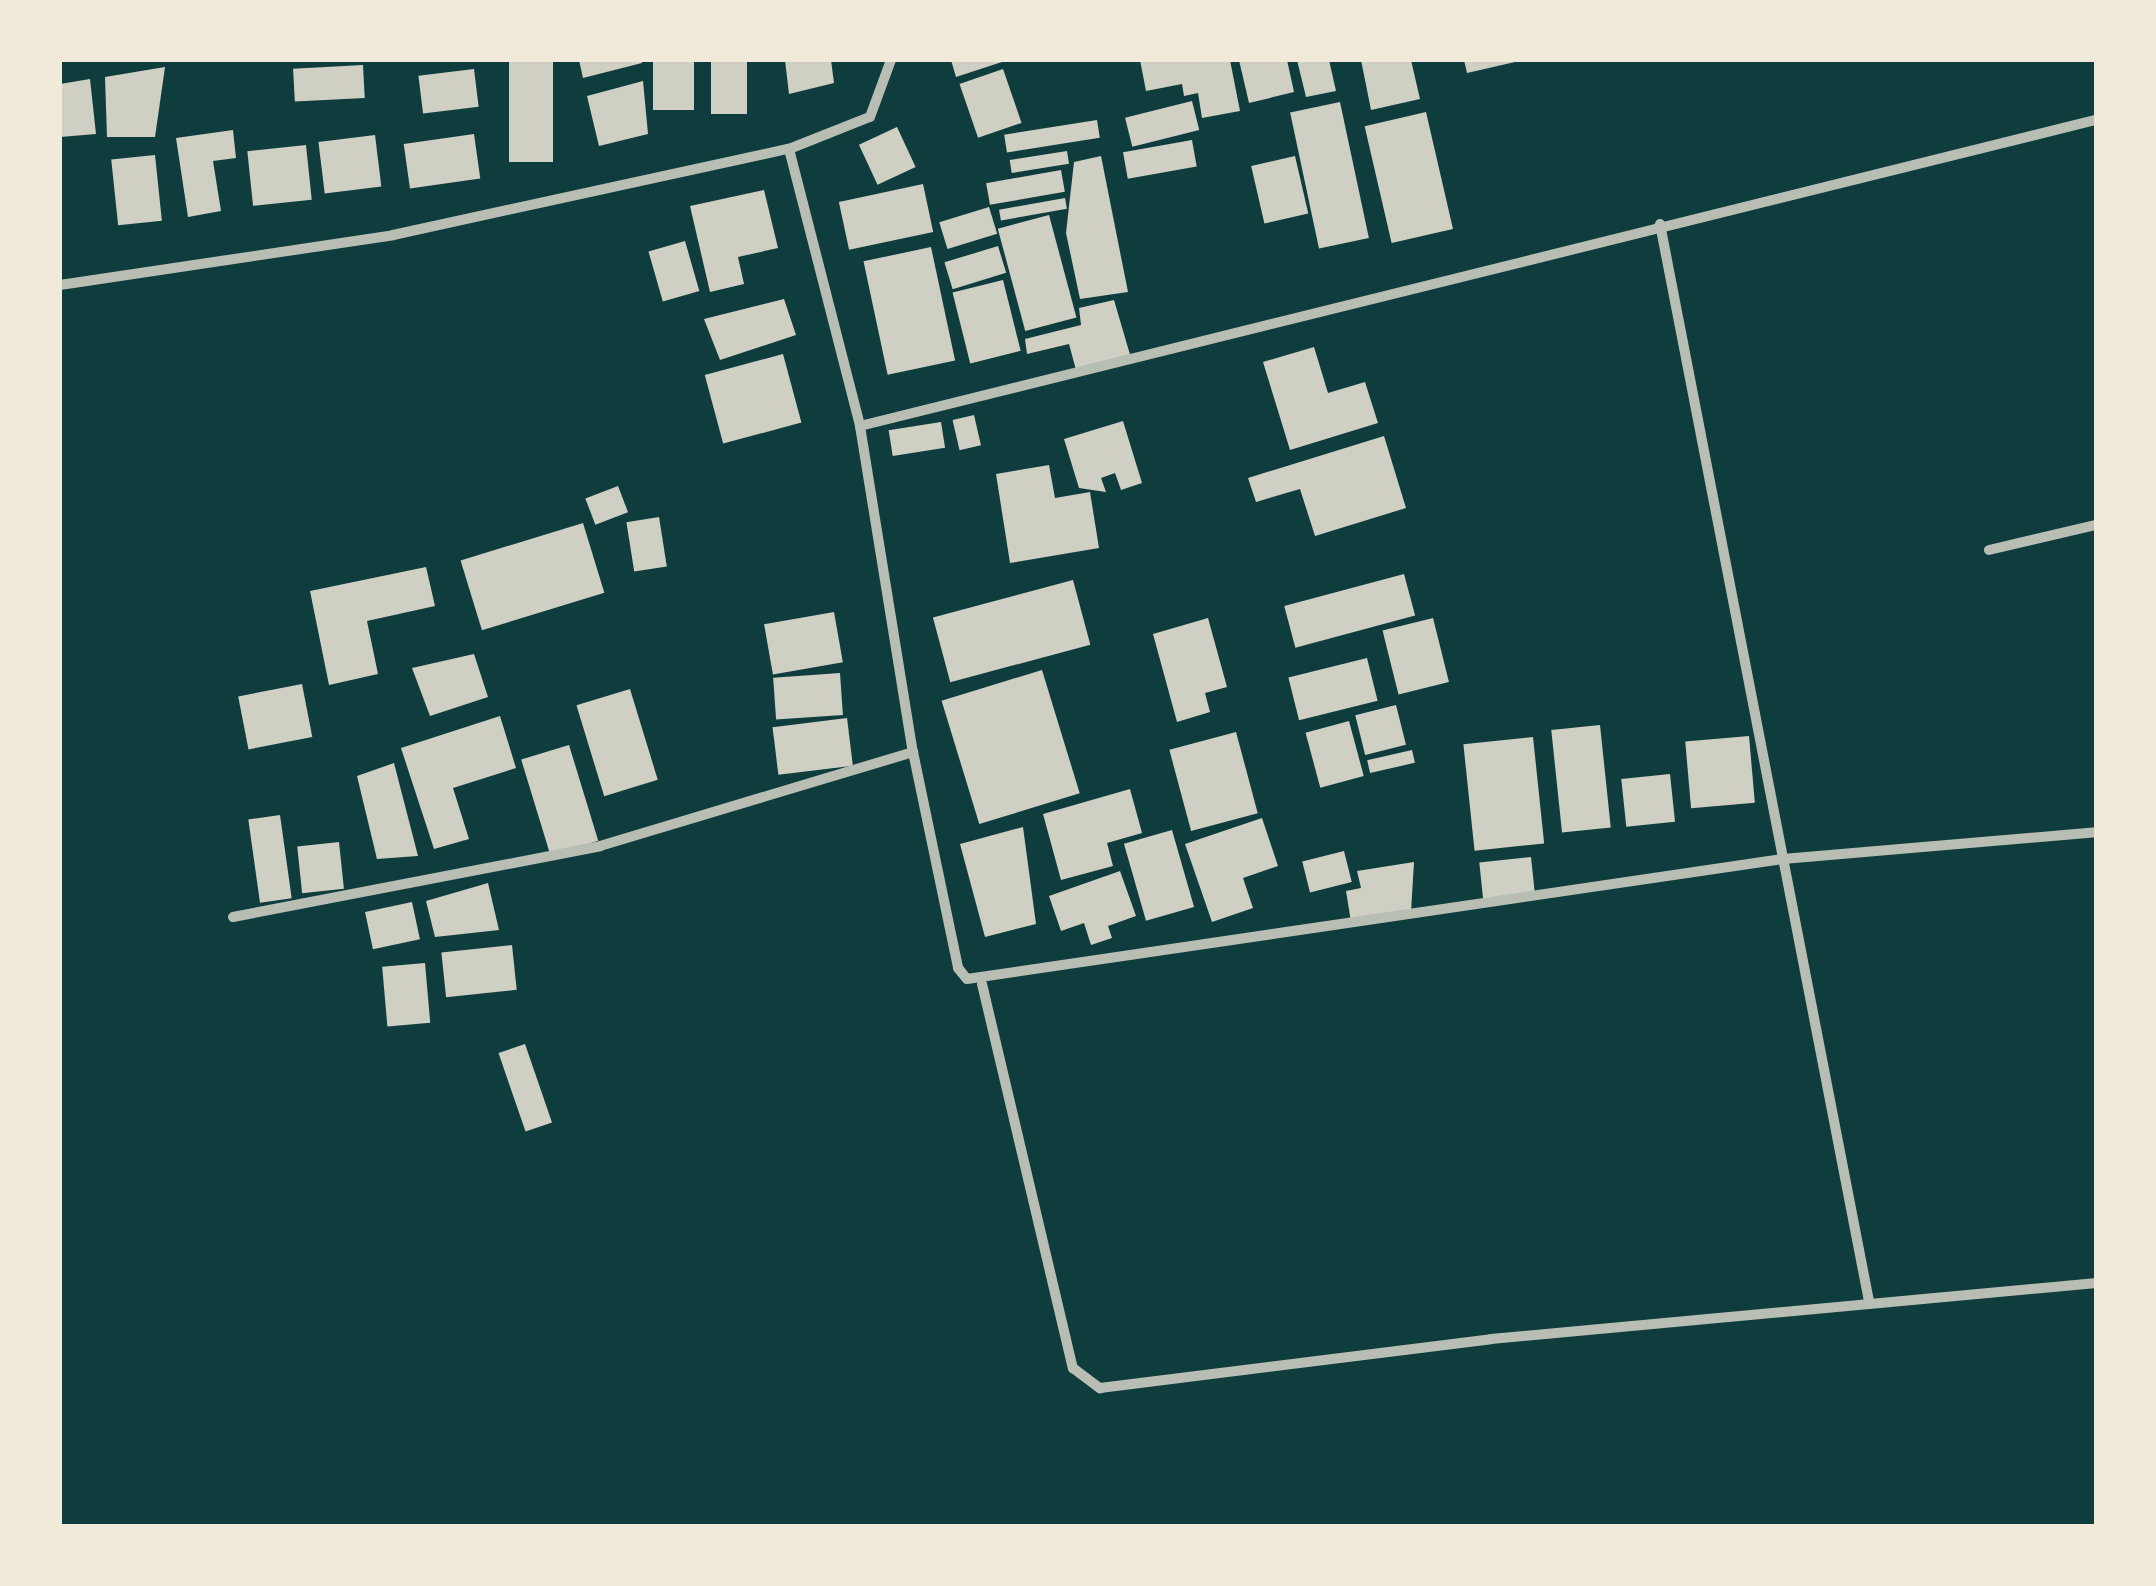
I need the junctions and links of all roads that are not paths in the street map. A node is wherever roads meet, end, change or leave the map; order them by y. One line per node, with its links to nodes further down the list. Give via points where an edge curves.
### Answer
1 (891, 60): 3 (street, via 870,117)
2 (2096, 120): 4 (street)
3 (788, 149): 5 (street, via 393,235); 6 (street)
4 (1660, 224): 6 (street); 11 (street)
5 (60, 285)
6 (860, 426): 9 (street)
7 (2096, 525): 8 (street)
8 (1990, 550)
9 (913, 752): 12 (street, via 600,846); 13 (street, via 958,968)
10 (2096, 832): 11 (street)
11 (1783, 859): 13 (street); 15 (street)
12 (234, 917)
13 (982, 984): 15 (street, via 1073,1368 1100,1388)
14 (2096, 1283): 15 (street)
15 (1869, 1301)

